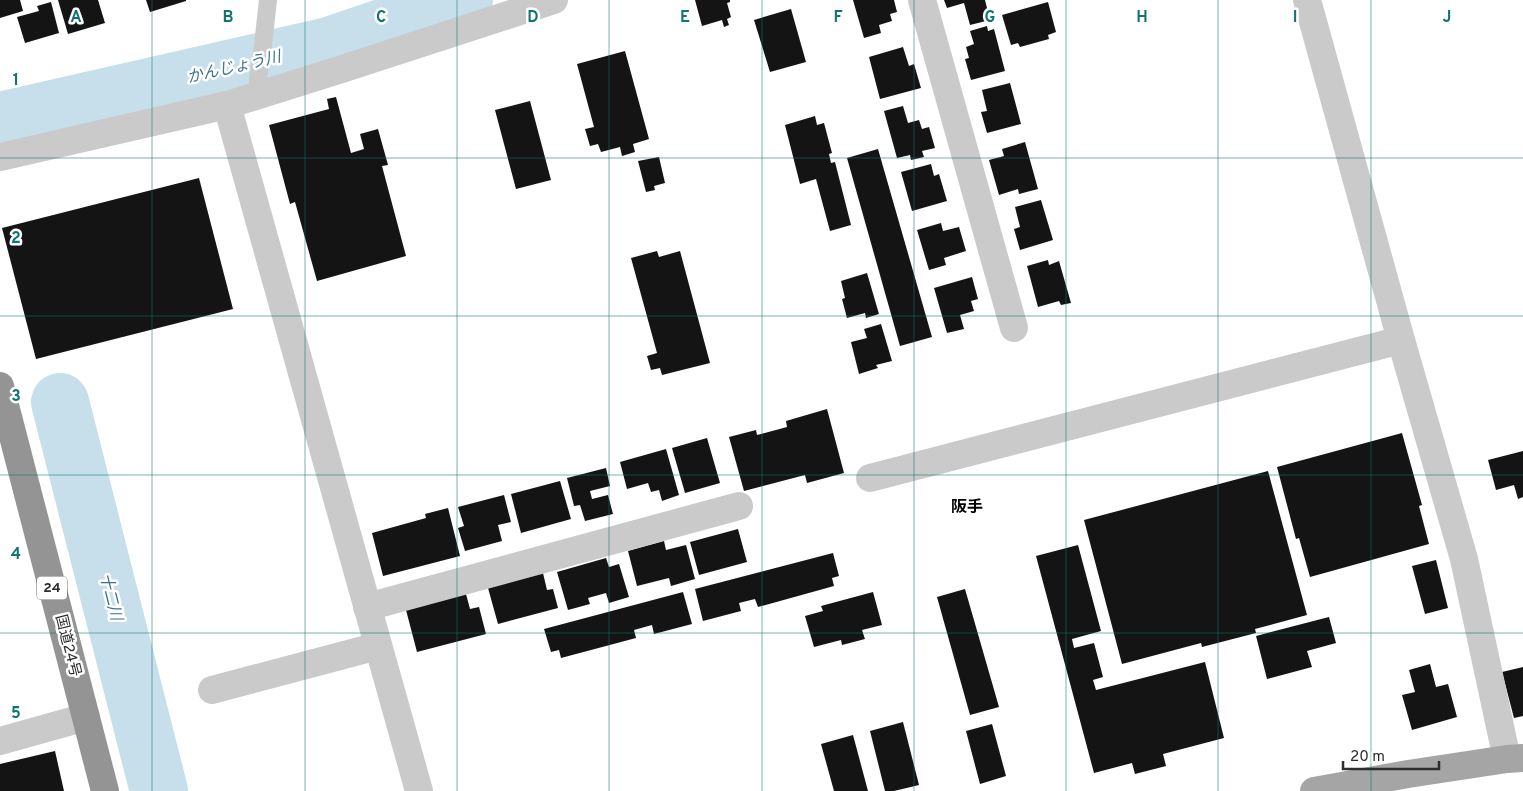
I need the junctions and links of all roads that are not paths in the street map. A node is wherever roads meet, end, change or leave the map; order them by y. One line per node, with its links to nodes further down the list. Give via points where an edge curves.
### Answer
1 (268, 0): 5 (lane)
2 (554, 0): 5 (street)
3 (922, 0): 8 (street)
4 (1307, 0): 9 (street)
5 (258, 87): 6 (street)
6 (227, 105): 7 (street); 13 (street)
7 (0, 157)
8 (1014, 328)
9 (1401, 340): 11 (street); 18 (street, via 1464,559)
10 (0, 386): 16 (highway, 国道24号 / 24)
11 (870, 478)
12 (739, 506): 13 (street)
13 (367, 606): 14 (street)
14 (378, 646): 15 (street); 20 (street)
15 (212, 690)
16 (86, 717): 17 (street); 19 (highway, 国道24号 / 24)
17 (0, 741)
18 (1515, 758): 21 (main road)
19 (105, 791)
20 (419, 791)
21 (1314, 791)

